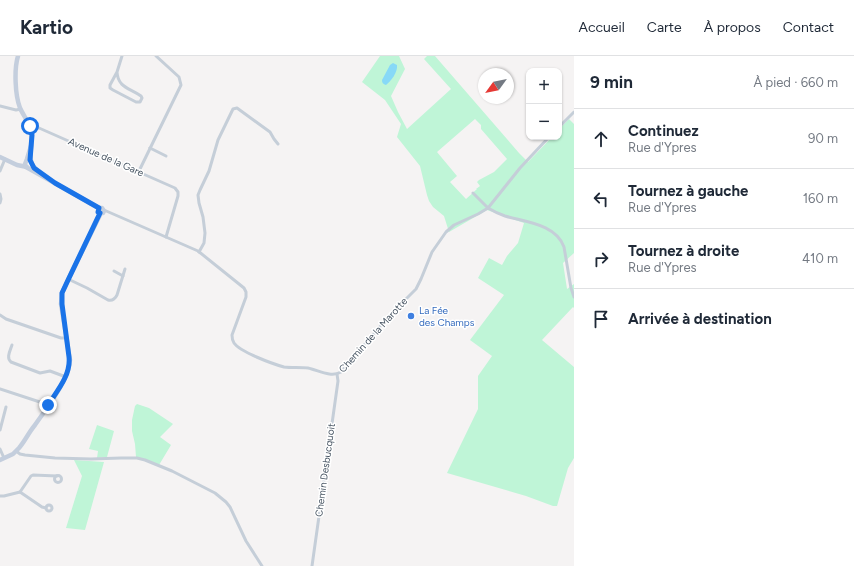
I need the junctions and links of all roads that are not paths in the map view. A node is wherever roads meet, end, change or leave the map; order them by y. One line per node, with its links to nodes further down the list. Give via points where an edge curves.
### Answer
1 (16, 56): 6 (main road, via 17,97)
2 (122, 56): 4 (street)
3 (156, 56): 12 (street, via 179,77 181,85)
4 (117, 72): 4 (street, via 110,88 140,102 141,96 122,85)
5 (0, 106): 6 (street)
6 (21, 109): 9 (main road)
7 (574, 112): 8 (street)
8 (562, 124)
9 (30, 126): 16 (main road, via 32,133); 18 (street, Avenue de la Gare)
10 (546, 140): 22 (street, via 522,165)
11 (278, 144): 25 (street, via 270,132 237,108 233,109 218,140 198,196 205,236)
12 (150, 148): 13 (street); 18 (street)
13 (166, 156)
14 (0, 157): 15 (main road)
15 (8, 161): 16 (main road, via 19,166); 17 (street)
16 (28, 164): 23 (main road)
17 (0, 170)
18 (139, 171): 24 (street, Avenue de la Gare, via 176,189 178,194)
19 (473, 192): 22 (street)
20 (0, 194): 21 (street)
21 (0, 203)
22 (488, 208): 30 (street, via 503,216 541,226 558,237 564,247); 34 (street, Chemin de la Marotte, via 454,225 446,232 432,252 416,289 385,320 343,371)
23 (101, 211): 24 (street, Chemin de la Marotte); 29 (main road)
24 (166, 237): 25 (street, Chemin de la Marotte)
25 (199, 252): 34 (street, Chemin de la Marotte, via 245,291 246,295 232,337 235,345 281,366)
26 (126, 269): 28 (street)
27 (114, 271): 28 (street)
28 (123, 276): 29 (street, via 118,296 111,300)
29 (68, 279): 32 (main road, via 61,302)
30 (574, 297)
31 (0, 315): 32 (street)
32 (66, 338): 35 (main road, via 70,360)
33 (12, 345): 35 (street, via 9,361 40,373 50,371)
34 (337, 374): 48 (street, Chemin Desbucquoit)
35 (66, 377): 37 (main road)
36 (0, 388): 37 (street)
37 (48, 405): 41 (main road)
38 (6, 407): 39 (street)
39 (0, 430)
40 (0, 449): 42 (street)
41 (16, 451): 42 (main road); 47 (street, via 23,455 55,458 135,458 171,470 226,502)
42 (2, 459)
43 (57, 476): 44 (street, via 33,475)
44 (20, 492): 45 (street); 46 (street)
45 (0, 496)
46 (46, 508)
47 (262, 566)
48 (312, 566)

